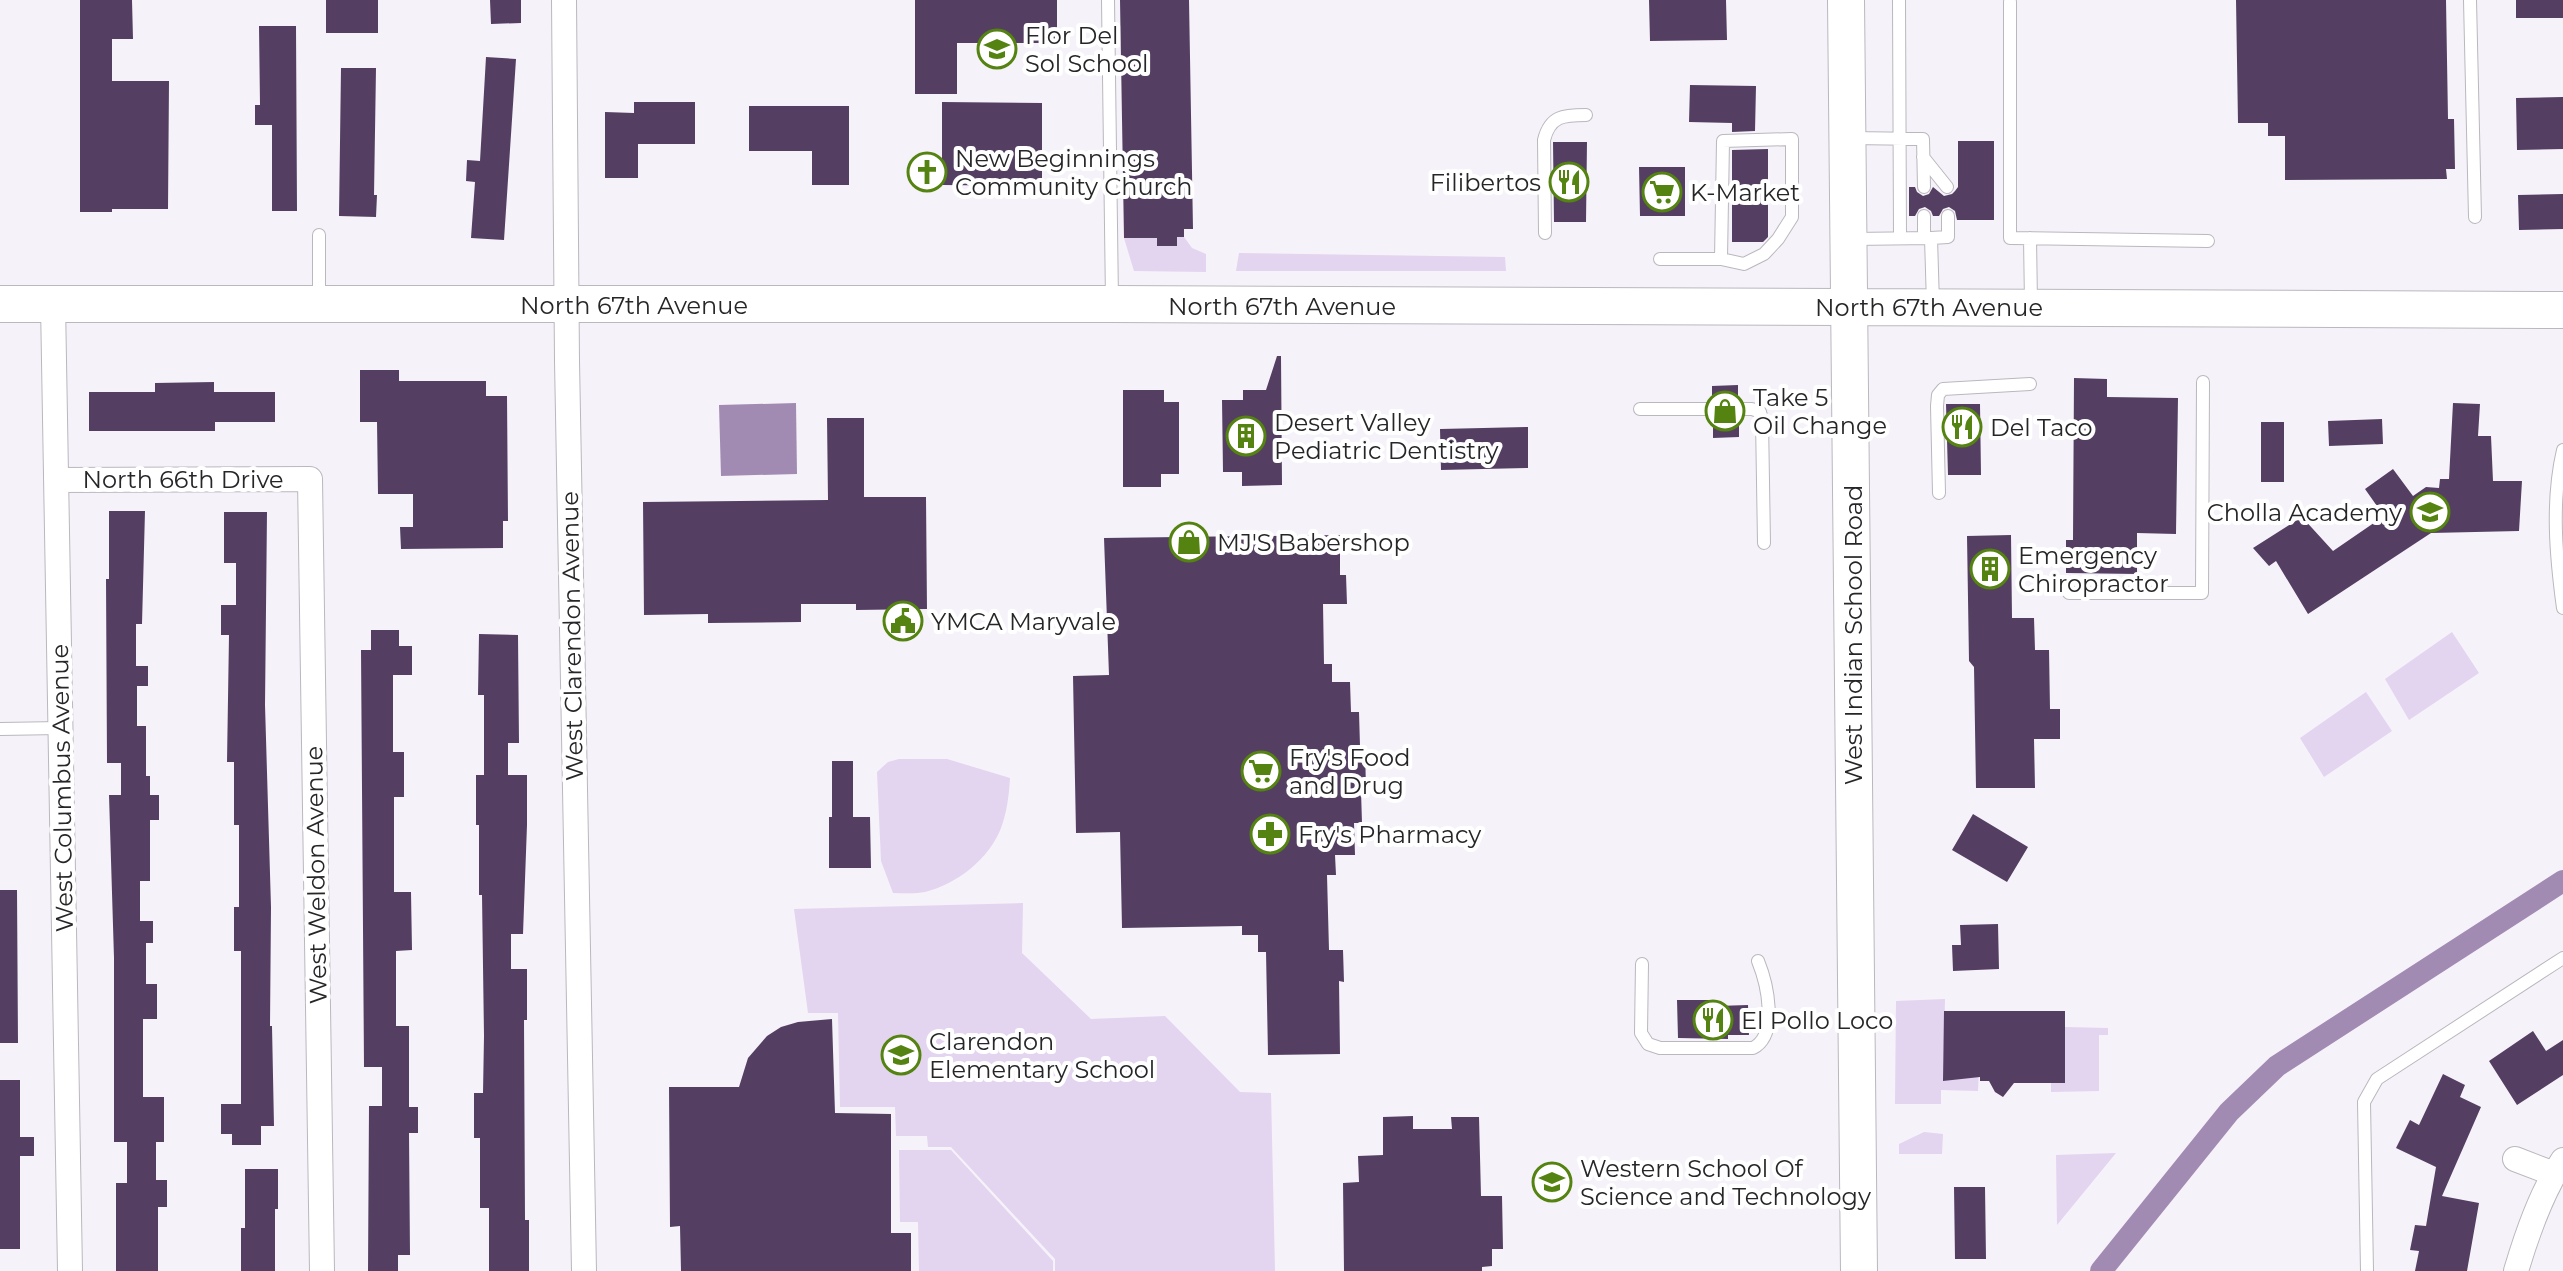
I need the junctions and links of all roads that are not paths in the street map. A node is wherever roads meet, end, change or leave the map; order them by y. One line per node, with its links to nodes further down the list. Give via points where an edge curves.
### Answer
1 (564, 0): 28 (street, West Clarendon Avenue)
2 (1108, 0): 29 (lane)
3 (1846, 0): 8 (main road, West Indian School Road)
4 (1899, 0): 9 (lane)
5 (2470, 0): 15 (lane)
6 (2010, 2): 20 (lane, via 2010,238)
7 (1586, 115): 16 (lane, via 1556,119 1547,128)
8 (1848, 138): 9 (lane); 21 (main road, West Indian School Road)
9 (1899, 139): 10 (lane, via 1923,139); 18 (lane)
10 (1923, 157): 11 (lane); 12 (lane)
11 (1924, 187)
12 (1947, 187)
13 (1924, 216): 19 (lane)
14 (1948, 216): 19 (lane, via 1948,237)
15 (2475, 217)
16 (1545, 233)
17 (319, 235): 27 (lane)
18 (1900, 238): 19 (lane); 21 (lane)
19 (1928, 238): 31 (lane)
20 (2030, 238): 22 (lane); 32 (lane)
21 (1849, 239): 30 (main road, West Indian School Road)
22 (2208, 241)
23 (1660, 259): 24 (lane)
24 (1721, 259): 24 (lane, via 1723,141 1792,139 1792,217 1764,254 1744,264)
25 (0, 304): 26 (main road, North 67th Avenue)
26 (53, 304): 27 (main road, North 67th Avenue); 41 (street, West Columbus Avenue)
27 (319, 304): 28 (main road, North 67th Avenue)
28 (566, 304): 29 (main road, North 67th Avenue); 55 (street, West Clarendon Avenue)
29 (1112, 304): 30 (main road, North 67th Avenue)
30 (1850, 307): 31 (main road, North 67th Avenue); 56 (main road, West Indian School Road)
31 (1933, 307): 32 (main road, North 67th Avenue)
32 (2031, 308): 33 (main road, North 67th Avenue)
33 (2563, 310)
34 (2203, 382): 44 (lane, via 2202,593)
35 (2030, 384): 42 (lane, via 1943,389 1937,406)
36 (1640, 409): 37 (lane)
37 (1709, 409)
38 (1735, 409): 43 (lane, via 1760,412 1762,420)
39 (2563, 450): 45 (lane, via 2557,476)
40 (310, 479): 41 (street, North 66th Drive); 54 (street, West Weldon Avenue)
41 (56, 480): 46 (street, West Columbus Avenue)
42 (1939, 493)
43 (1764, 543)
44 (2069, 593)
45 (2563, 608)
46 (60, 728): 47 (lane); 53 (street, West Columbus Avenue)
47 (0, 729)
48 (2563, 958): 57 (lane, via 2377,1079 2364,1102)
49 (1758, 961): 50 (lane, via 1766,980 1768,1023 1767,1036 1753,1048 1648,1044 1641,1033)
50 (1642, 964)
51 (2515, 1159): 52 (street)
52 (2558, 1167): 58 (street)
53 (70, 1271)
54 (322, 1271)
55 (584, 1271)
56 (1859, 1271)
57 (2367, 1271)
58 (2516, 1271)

